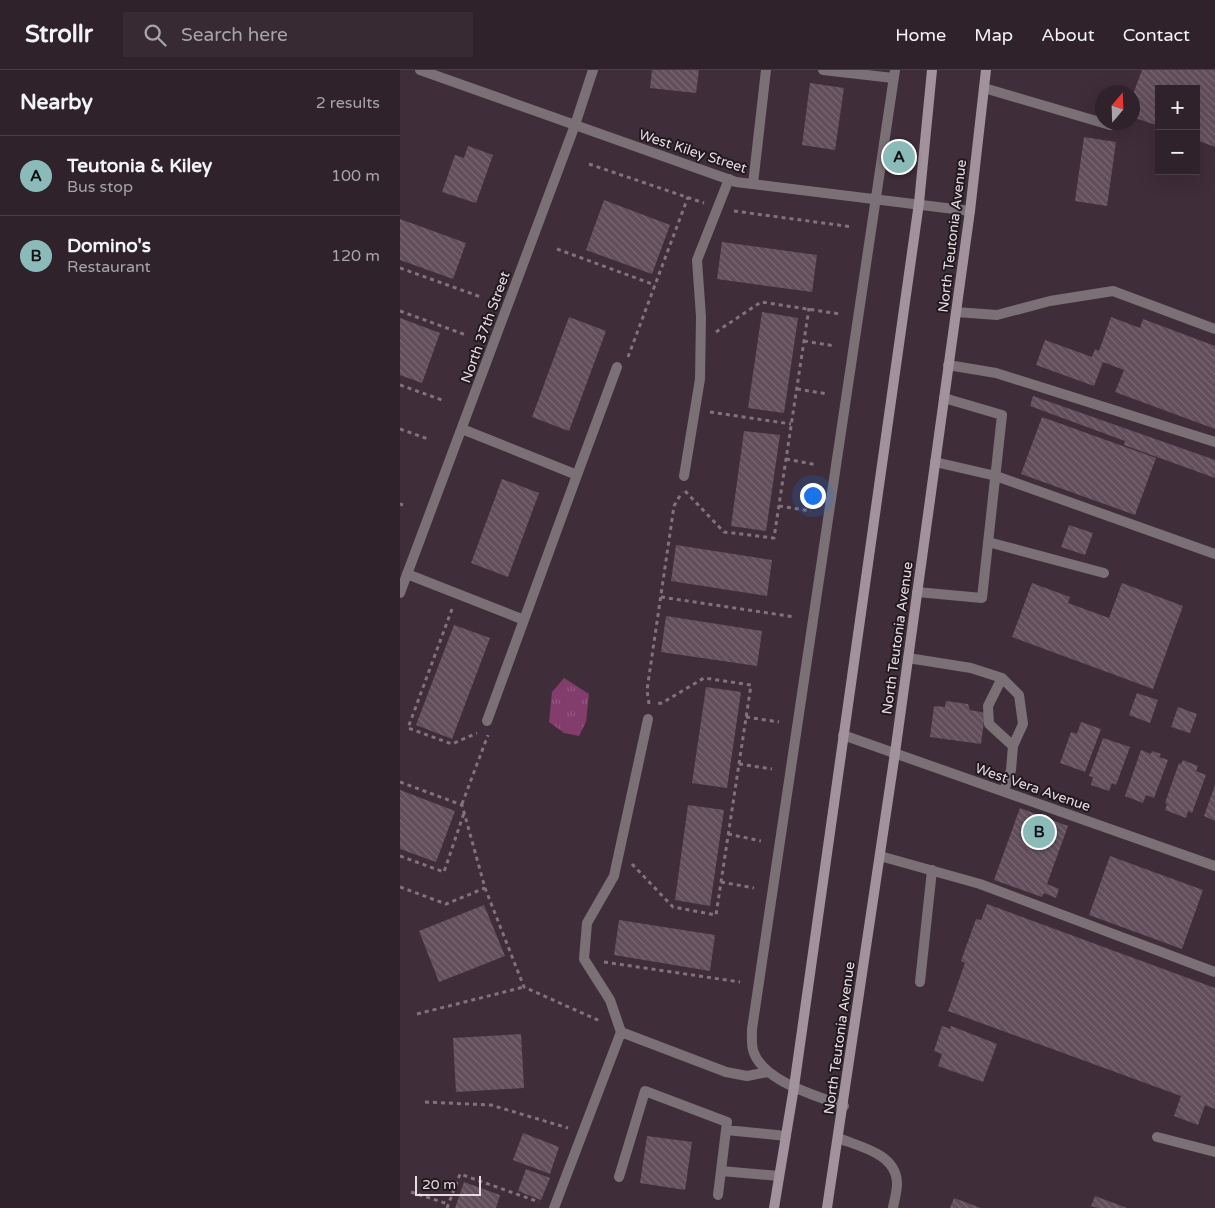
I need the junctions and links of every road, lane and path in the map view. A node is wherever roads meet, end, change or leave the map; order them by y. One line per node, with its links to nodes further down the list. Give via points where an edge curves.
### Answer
1 (420, 70): 10 (street, West Kiley Street)
2 (593, 70): 10 (street, North 37th Street)
3 (766, 70): 12 (street)
4 (822, 70): 7 (street)
5 (932, 70): 15 (main road)
6 (986, 70): 8 (main road, North Teutonia Avenue)
7 (894, 74): 14 (street)
8 (984, 88): 9 (street); 16 (main road, North Teutonia Avenue)
9 (1095, 121)
10 (575, 125): 11 (street, West Kiley Street); 40 (street, North 37th Street)
11 (729, 179): 12 (street, West Kiley Street); 28 (street, via 697,260)
12 (753, 184): 14 (street, West Kiley Street)
13 (688, 197): 19 (path)
14 (876, 198): 15 (street, West Kiley Street); 96 (street, via 752,1030 754,1053)
15 (918, 203): 16 (street, West Kiley Street); 69 (main road)
16 (970, 211): 23 (main road, North Teutonia Avenue)
17 (557, 249): 19 (path)
18 (400, 268): 20 (path)
19 (655, 286): 31 (path, via 626,362)
20 (481, 297)
21 (809, 308): 24 (path); 27 (path); 28 (path, via 761,302)
22 (400, 311): 26 (path)
23 (956, 312): 25 (street, via 997,315 1050,301 1113,291); 30 (main road, North Teutonia Avenue)
24 (840, 314)
25 (1215, 329)
26 (466, 335)
27 (804, 341): 29 (path); 33 (path)
28 (701, 342): 37 (street)
29 (835, 346)
30 (948, 365): 35 (main road, North Teutonia Avenue); 42 (street, via 996,373)
31 (617, 367): 46 (street)
32 (400, 385): 36 (path)
33 (797, 389): 34 (path); 38 (path)
34 (828, 394)
35 (944, 398): 44 (main road, North Teutonia Avenue); 48 (street, via 1002,414)
36 (442, 400)
37 (695, 410): 38 (path); 47 (street)
38 (791, 424): 43 (path)
39 (400, 429): 41 (path)
40 (462, 429): 46 (street); 54 (street, North 37th Street)
41 (428, 439)
42 (1215, 442)
43 (786, 459): 45 (path); 49 (path)
44 (935, 462): 48 (street); 56 (main road, North Teutonia Avenue)
45 (817, 465)
46 (577, 475): 60 (street)
47 (684, 476)
48 (996, 476): 51 (street); 52 (street)
49 (779, 506): 50 (path); 58 (path, via 774,538 724,532 683,489 674,506)
50 (811, 511)
51 (988, 542): 53 (street); 56 (street, via 982,598)
52 (1215, 554)
53 (1104, 573)
54 (407, 574): 55 (street, North 37th Street); 57 (street)
55 (400, 592)
56 (917, 592): 61 (main road, North Teutonia Avenue)
57 (457, 594): 60 (street); 68 (path, via 408,728 452,744 480,732)
58 (661, 597): 59 (path); 63 (path, via 647,690)
59 (795, 617)
60 (524, 620): 66 (street)
61 (908, 658): 62 (street, via 971,668); 71 (main road, North Teutonia Avenue)
62 (1002, 678): 70 (street, via 1019,695 1023,724); 70 (street, via 988,706 990,724)
63 (650, 705): 64 (path, via 662,703 704,678 750,685); 65 (path)
64 (746, 718): 67 (path); 72 (path)
65 (648, 719): 80 (street)
66 (487, 721): 68 (path, via 490,726)
67 (779, 722)
68 (488, 735): 76 (path)
69 (843, 735): 71 (street, West Vera Avenue); 97 (main road)
70 (1013, 746): 75 (street, via 1011,770)
71 (895, 753): 75 (street, West Vera Avenue); 82 (main road, North Teutonia Avenue)
72 (739, 764): 73 (path); 78 (path)
73 (772, 769)
74 (400, 782): 76 (path)
75 (1004, 791): 83 (street, West Vera Avenue)
76 (462, 804): 77 (path)
77 (464, 813): 81 (path, via 444,872); 87 (path)
78 (728, 834): 79 (path); 85 (path)
79 (761, 841)
80 (619, 851): 85 (path, via 673,906 716,915); 89 (street, via 614,876 586,923)
81 (400, 856)
82 (880, 856): 84 (street); 99 (main road, North Teutonia Avenue)
83 (1215, 866)
84 (932, 870): 90 (street, via 980,884); 92 (street)
85 (721, 882): 88 (path)
86 (400, 888): 87 (path, via 446,904)
87 (485, 888): 93 (path)
88 (754, 888)
89 (584, 959): 91 (path); 95 (street, via 610,1000)
90 (1215, 972)
91 (740, 982)
92 (920, 982)
93 (524, 987): 94 (path); 95 (path)
94 (417, 1014)
95 (620, 1031): 96 (street, via 726,1072 747,1076); 101 (street)
96 (768, 1072): 97 (street)
97 (794, 1087): 99 (street); 102 (main road)
98 (425, 1102): 101 (path, via 491,1105)
99 (844, 1106): 104 (main road, North Teutonia Avenue)
100 (726, 1130): 102 (street); 106 (street); 108 (street, via 726,1122 645,1091)
101 (583, 1132): 112 (street)
102 (786, 1136): 107 (main road)
103 (1158, 1137): 105 (street)
104 (838, 1138): 114 (main road, North Teutonia Avenue); 115 (street, via 880,1154 889,1162 896,1174 897,1185)
105 (1215, 1152)
106 (721, 1171): 107 (street); 110 (street)
107 (779, 1176): 113 (main road)
108 (619, 1177)
109 (411, 1192): 111 (path)
110 (718, 1195)
111 (448, 1206): 112 (path, via 460,1174)
112 (554, 1207)
113 (774, 1208)
114 (827, 1208)
115 (893, 1208)

